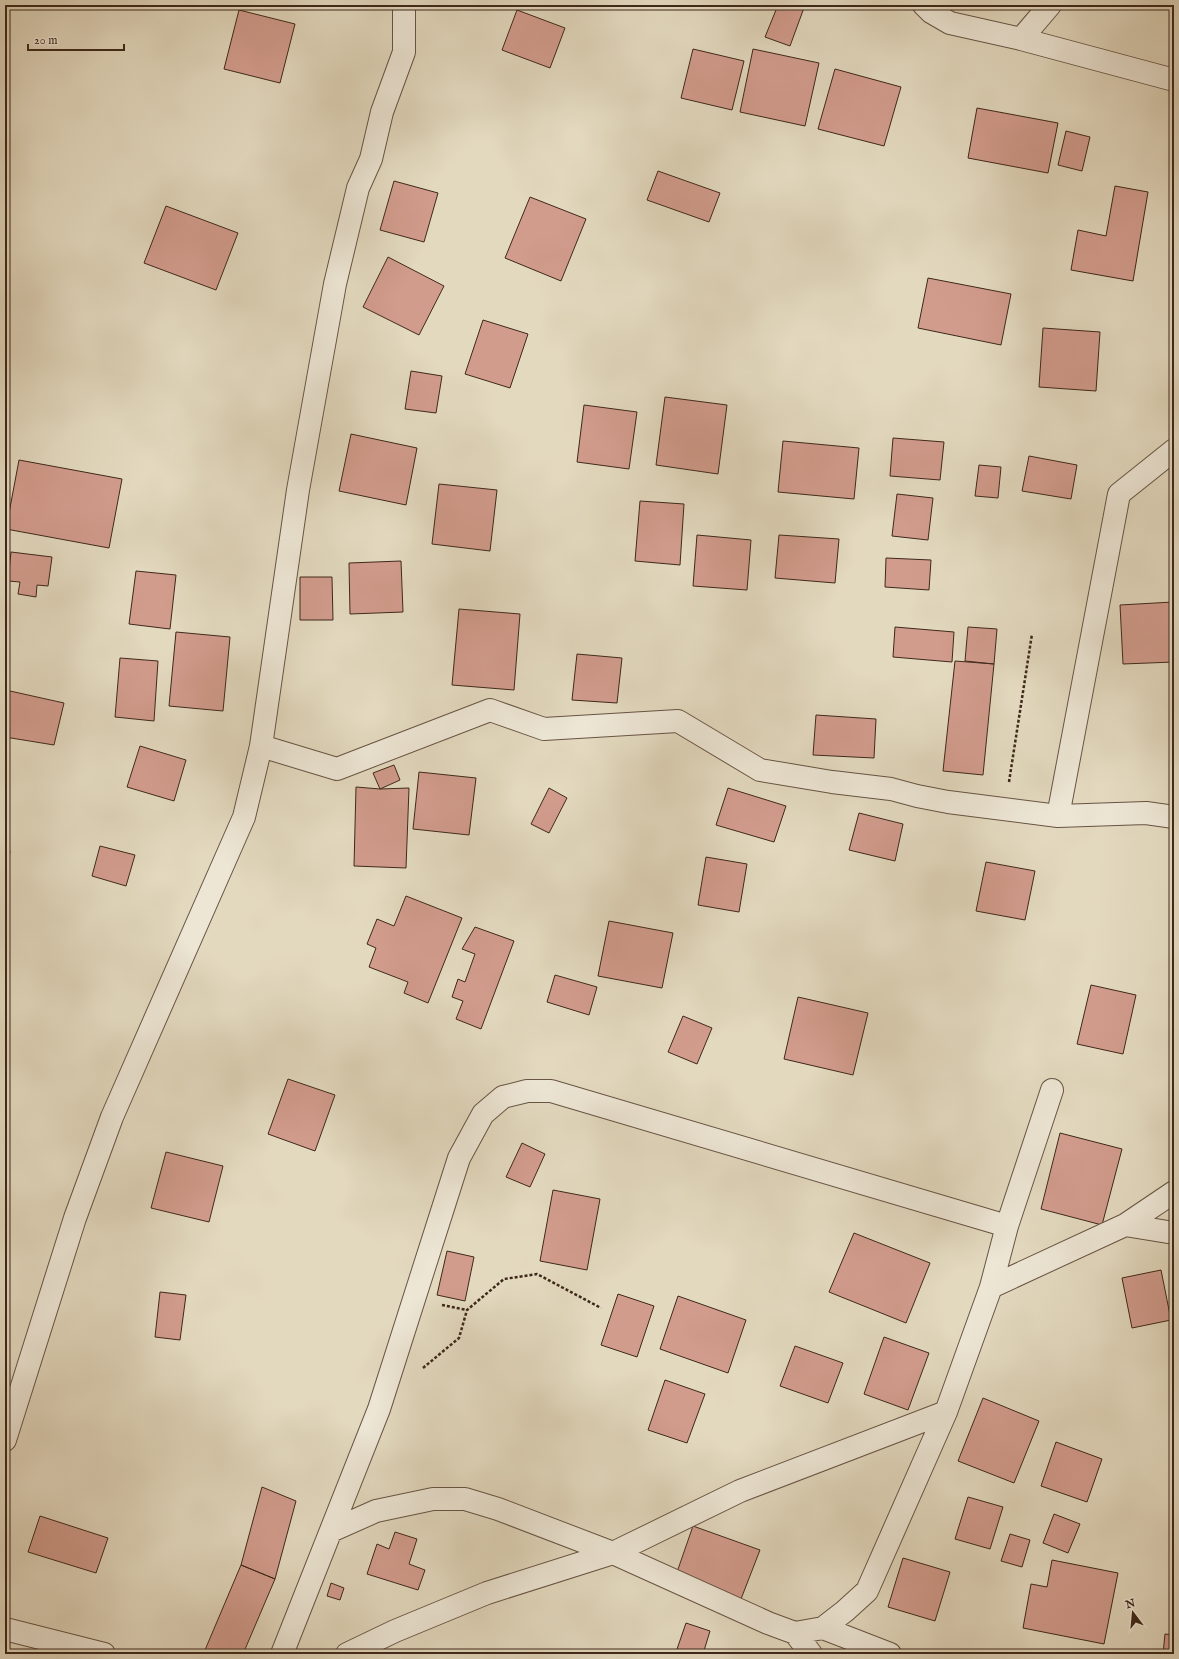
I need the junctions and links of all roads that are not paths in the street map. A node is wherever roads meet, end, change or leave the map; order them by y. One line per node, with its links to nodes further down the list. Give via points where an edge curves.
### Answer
1 (404, 5): 7 (street, via 404,52 382,112 371,159 358,188 335,284 298,490)
2 (924, 5): 4 (street, via 950,23)
3 (1050, 5): 4 (street)
4 (1021, 39): 5 (street)
5 (1174, 80)
6 (1174, 450): 8 (street, via 1119,494)
7 (260, 746): 8 (street, via 337,769 490,710 544,729 678,721 760,770 832,782 891,788 948,802); 17 (street, via 244,817 112,1117 75,1218)
8 (1058, 816): 9 (street, via 1146,813)
9 (1174, 817)
10 (1052, 1090): 13 (street)
11 (1174, 1192): 12 (street)
12 (1125, 1225): 14 (street); 15 (street)
13 (1007, 1226): 15 (street); 18 (street, via 551,1091 527,1091 503,1097 482,1114 459,1158 379,1409)
14 (1174, 1233)
15 (991, 1287): 16 (street)
16 (946, 1412): 19 (street, via 740,1491); 20 (street, via 867,1591)
17 (5, 1440)
18 (331, 1531): 19 (street, via 376,1511 432,1499 465,1499); 24 (street)
19 (613, 1553): 22 (street); 25 (street, via 487,1593)
20 (822, 1628): 22 (street); 27 (street)
21 (5, 1629): 23 (street)
22 (795, 1633): 26 (street)
23 (104, 1654)
24 (282, 1654)
25 (347, 1654)
26 (811, 1654)
27 (890, 1654)

